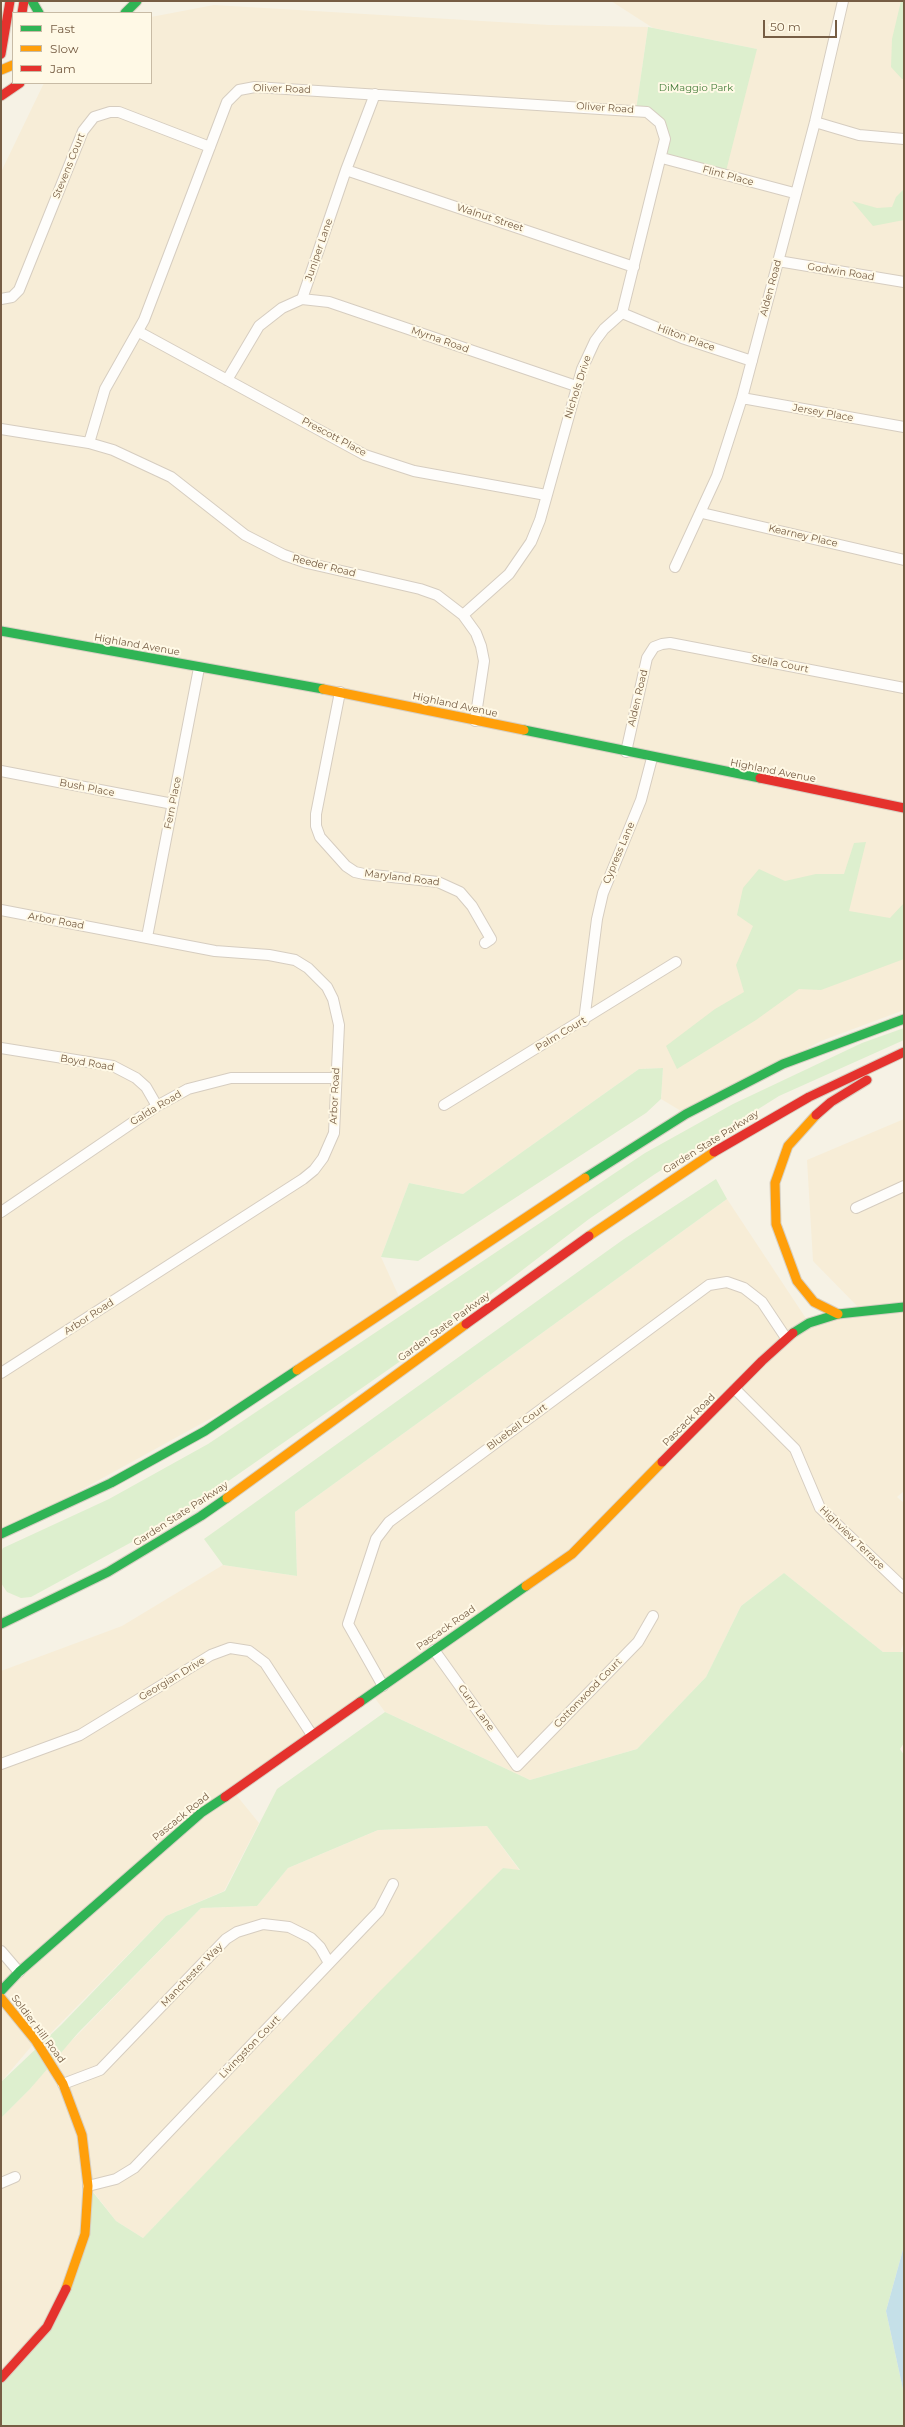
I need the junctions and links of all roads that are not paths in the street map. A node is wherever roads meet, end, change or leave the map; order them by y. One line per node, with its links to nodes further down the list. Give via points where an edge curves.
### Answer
1 (10, 1): 10 (main road)
2 (24, 1): 6 (main road)
3 (32, 1): 7 (main road)
4 (137, 1): 8 (main road)
5 (843, 1): 17 (street, Alden Road)
6 (22, 12)
7 (38, 12)
8 (126, 12)
9 (12, 43): 11 (main road)
10 (1, 54)
11 (1, 64)
12 (12, 65): 13 (main road)
13 (1, 70)
14 (19, 84): 16 (main road)
15 (375, 94): 19 (street, Oliver Road, via 247,88 239,90 227,102); 20 (street, Oliver Road, via 639,110 654,116 662,126 665,139); 21 (street, Juniper Lane)
16 (1, 96)
17 (815, 122): 18 (street, via 859,135); 22 (street, Alden Road)
18 (904, 139)
19 (210, 147): 26 (street, Stevens Court, via 119,112 94,117 83,131 19,290 12,297); 29 (street, Oliver Road)
20 (662, 158): 22 (street, Flint Place); 24 (street)
21 (346, 170): 24 (street, Walnut Street); 27 (street, Juniper Lane)
22 (794, 194): 23 (street, Alden Road)
23 (778, 262): 25 (street, Godwin Road); 30 (street, Alden Road)
24 (634, 267): 28 (street)
25 (904, 282)
26 (1, 299)
27 (302, 299): 31 (street, via 282,308 259,326); 32 (street, Myrna Road, via 329,302)
28 (622, 313): 30 (street, Hilton Place, via 682,338); 32 (street, Nichols Drive, via 595,341)
29 (139, 332): 31 (street, Prescott Place); 36 (street, Oliver Road, via 104,389)
30 (752, 362): 33 (street, Alden Road)
31 (227, 380): 37 (street, Prescott Place, via 345,445 387,464)
32 (576, 386): 37 (street, Nichols Drive)
33 (742, 398): 34 (street, Jersey Place); 38 (street, Alden Road, via 722,463)
34 (904, 427)
35 (1, 429): 36 (street, Reeder Road)
36 (89, 443): 41 (street, Reeder Road, via 125,455 171,478 235,528 273,550 307,563 420,589 437,595)
37 (546, 495): 41 (street, Nichols Drive, via 540,520 520,559 495,588)
38 (702, 513): 39 (street, Kearney Place); 40 (street, Alden Road)
39 (904, 560)
40 (675, 567)
41 (463, 615): 47 (street, Reeder Road, via 476,633 484,661)
42 (1, 631): 44 (main road, Highland Avenue)
43 (656, 646): 45 (street, Stella Court, via 670,643); 48 (street, Alden Road, via 647,658)
44 (199, 668): 46 (main road, Highland Avenue); 51 (street, Fern Place)
45 (904, 688)
46 (340, 692): 47 (main road, Highland Avenue); 55 (street, Maryland Road, via 316,814 316,826 320,837 346,866 355,872 438,882 460,892 472,906 491,939)
47 (475, 721): 48 (main road, Highland Avenue)
48 (626, 752): 49 (main road, Highland Avenue)
49 (652, 758): 52 (main road, Highland Avenue); 59 (street, Cypress Lane, via 641,800 603,893 597,918)
50 (1, 771): 51 (street, Bush Place)
51 (173, 804): 54 (street, Fern Place)
52 (904, 808)
53 (1, 910): 54 (street, Arbor Road)
54 (147, 937): 64 (street, Arbor Road, via 216,952 281,956 308,968 327,987 338,1013)
55 (485, 943)
56 (676, 962): 59 (street, Palm Court)
57 (904, 1010): 62 (main road, via 821,1041)
58 (904, 1019): 62 (main road)
59 (584, 1021): 65 (street, Palm Court)
60 (1, 1048): 66 (street, Boyd Road, via 113,1066 136,1078 146,1087)
61 (904, 1052): 78 (main road, Garden State Parkway, via 809,1097 714,1152 580,1242 200,1516 102,1575)
62 (783, 1064): 75 (main road, via 686,1114 626,1151 180,1446 86,1496)
63 (876, 1076): 71 (main road, via 844,1094 806,1124 788,1146 775,1183 776,1224 797,1281 814,1302)
64 (336, 1078): 66 (street, Galda Road, via 231,1078 188,1089); 73 (street, Arbor Road, via 334,1132 323,1158 314,1170)
65 (444, 1105)
66 (157, 1106): 69 (street, Galda Road)
67 (904, 1186): 68 (street)
68 (856, 1208)
69 (1, 1212)
70 (904, 1307): 71 (main road, Pascack Road)
71 (838, 1314): 72 (main road, Pascack Road, via 809,1323)
72 (786, 1338): 74 (main road, Pascack Road); 80 (street, Bluebell Court, via 762,1302 744,1288 727,1282 709,1285 389,1522 376,1539 348,1624)
73 (1, 1373)
74 (735, 1389): 76 (street, Highview Terrace, via 795,1449 820,1508); 79 (main road, Pascack Road, via 572,1554)
75 (1, 1534)
76 (904, 1588)
77 (653, 1616): 83 (street, Cottonwood Court, via 638,1642)
78 (1, 1624)
79 (434, 1650): 80 (main road, Pascack Road); 83 (street, Curry Lane)
80 (383, 1686): 81 (main road, Pascack Road)
81 (312, 1735): 82 (street, Georgian Drive, via 265,1663 249,1651 230,1648 211,1655 80,1735); 87 (main road, Pascack Road, via 175,1834)
82 (1, 1764)
83 (517, 1766)
84 (393, 1884): 86 (street, Livingston Court, via 379,1911)
85 (1, 1951): 87 (street)
86 (330, 1963): 90 (street, Manchester Way, via 311,1938 289,1927 263,1924 237,1932 226,1939 100,2070); 93 (street, Livingston Court, via 134,2168 116,2179)
87 (19, 1972): 88 (main road, Pascack Road)
88 (1, 1991)
89 (1, 1998): 90 (main road, Soldier Hill Road, via 36,2041)
90 (63, 2084): 93 (main road, Soldier Hill Road, via 82,2136)
91 (15, 2177): 92 (street)
92 (1, 2183)
93 (88, 2186): 94 (main road, Soldier Hill Road, via 84,2234 70,2282 47,2327)
94 (1, 2378)

